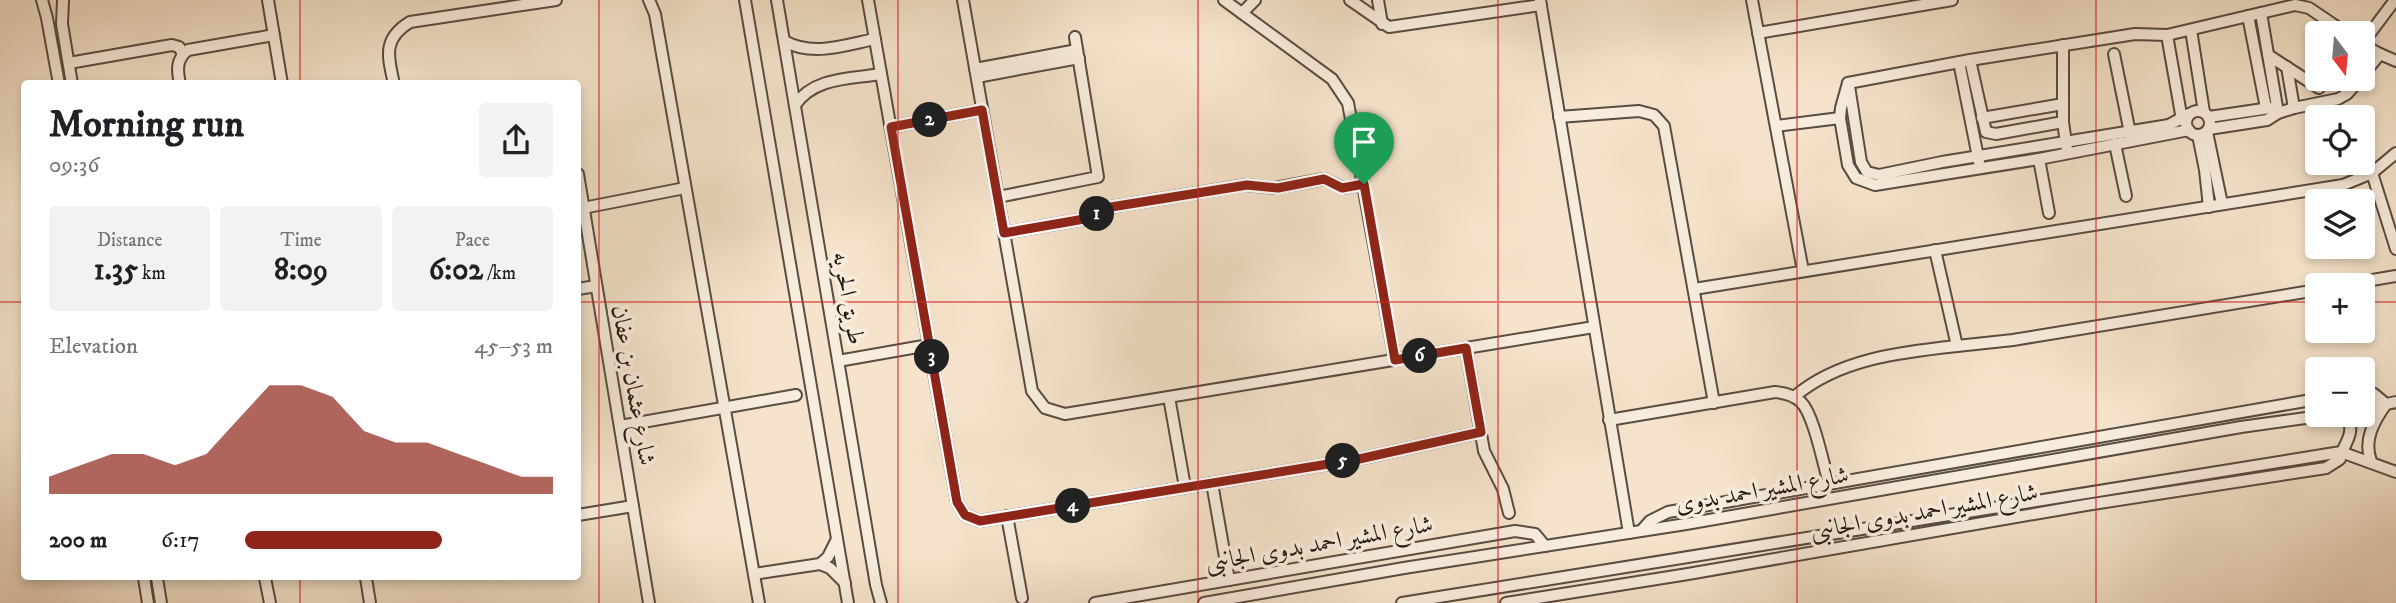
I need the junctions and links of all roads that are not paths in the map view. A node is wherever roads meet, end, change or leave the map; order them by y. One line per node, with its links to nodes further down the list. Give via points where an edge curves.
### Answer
1 (42, 0): 24 (street)
2 (63, 0): 22 (street)
3 (268, 0): 27 (street)
4 (556, 0): 50 (street, via 410,22 396,33 388,49)
5 (649, 0): 81 (street)
6 (745, 0): 134 (street)
7 (777, 0): 31 (street, طريق الحريه)
8 (868, 0): 30 (street)
9 (963, 0): 43 (street)
10 (1224, 0): 18 (street)
11 (1255, 0): 18 (street)
12 (1350, 0): 23 (street)
13 (1378, 0): 23 (street)
14 (1752, 0): 26 (street)
15 (1952, 0): 26 (street)
16 (2395, 0): 36 (street, via 2362,44)
17 (1541, 2): 23 (street); 59 (street)
18 (1242, 13): 80 (street, via 1342,90 1352,117)
19 (2261, 13): 20 (street); 21 (street, via 2302,6); 37 (street)
20 (2248, 16): 25 (street); 55 (street)
21 (2329, 21)
22 (62, 24): 24 (street); 41 (street)
23 (1382, 24)
24 (49, 25): 46 (street)
25 (2191, 30): 28 (street); 64 (street)
26 (1758, 33): 66 (street)
27 (274, 35): 33 (street, via 194,48); 49 (street)
28 (2167, 35): 32 (street, via 2135,34); 60 (street)
29 (1075, 37): 34 (street)
30 (875, 39): 31 (street, via 808,50); 44 (street)
31 (784, 41): 54 (street, طريق الحريه)
32 (2063, 45): 39 (street); 53 (street)
33 (183, 54): 41 (street, via 172,45); 48 (street, via 177,65)
34 (1078, 54): 43 (street); 84 (street, via 1098,177)
35 (2114, 54): 67 (street)
36 (2380, 54): 38 (street); 40 (street)
37 (2269, 55): 42 (street); 58 (street)
38 (2375, 60)
39 (1965, 61): 51 (street); 62 (street); 71 (street)
40 (2396, 61)
41 (69, 63): 47 (street)
42 (2287, 67): 45 (street); 56 (street)
43 (976, 73): 57 (street)
44 (881, 74): 54 (street, via 820,84); 65 (street)
45 (2305, 79)
46 (58, 80)
47 (71, 80)
48 (179, 80)
49 (281, 80)
50 (393, 80)
51 (1849, 83): 61 (street); 73 (street)
52 (2349, 91): 56 (street, via 2338,99)
53 (2063, 104): 62 (street); 63 (street)
54 (795, 105): 104 (street, طريق الحريه)
55 (2266, 108): 58 (street); 64 (street)
56 (2294, 108): 58 (street)
57 (982, 110): 65 (street); 84 (street)
58 (2278, 113): 64 (street, via 2267,120)
59 (1559, 117): 97 (street, via 1639,111 1660,119); 99 (street)
60 (2186, 117): 64 (street, via 2196,111); 67 (street)
61 (1840, 118): 66 (street); 74 (street)
62 (1982, 118): 63 (street, via 1991,134)
63 (2063, 122): 69 (street)
64 (2202, 126): 68 (street); 85 (street); 86 (street)
65 (891, 127): 100 (street)
66 (1776, 127): 92 (street)
67 (2130, 133): 69 (street)
68 (2115, 144): 69 (street); 83 (street)
69 (2067, 148): 71 (street); 72 (street)
70 (2396, 153): 76 (street)
71 (1978, 156): 75 (street); 79 (street)
72 (2039, 159): 75 (street); 88 (street)
73 (1861, 162): 74 (street); 79 (street)
74 (1848, 164): 79 (street, via 1856,178 1867,184)
75 (1981, 169): 79 (street)
76 (2375, 170)
77 (2367, 175): 85 (street, via 2343,185)
78 (2373, 175): 90 (street)
79 (1880, 180)
80 (1364, 184): 89 (street, via 1342,188 1324,179 1278,188 1247,185 1111,207 1090,218); 103 (street)
81 (685, 188): 87 (street); 112 (street)
82 (581, 194): 87 (street, شارع عثمان بن عفان)
83 (2126, 196)
84 (998, 197): 89 (street)
85 (2222, 204): 86 (street)
86 (2208, 207): 91 (street)
87 (583, 208): 95 (street, شارع عثمان بن عفان)
88 (2049, 213)
89 (1004, 233): 107 (street, via 1037,401 1065,414)
90 (2396, 249)
91 (1935, 250): 92 (street); 101 (street)
92 (1803, 271): 97 (street)
93 (2396, 276): 94 (street)
94 (2375, 280)
95 (596, 286): 96 (street); 115 (street, شارع عثمان بن عفان)
96 (581, 288)
97 (1694, 289): 110 (street)
98 (2305, 292): 101 (street)
99 (1594, 327): 102 (street); 114 (street)
100 (929, 345): 104 (street); 129 (street, via 960,509 980,521)
101 (1957, 346): 108 (street, via 1869,361 1810,383)
102 (1466, 348): 103 (street); 117 (street)
103 (1395, 360): 107 (street)
104 (838, 361): 154 (street, طريق الحريه)
105 (796, 395): 112 (street)
106 (2375, 395): 111 (street)
107 (1169, 397): 123 (street)
108 (1794, 397): 110 (street, via 1775,392); 122 (street, via 1807,410)
109 (2305, 401): 122 (street)
110 (1714, 403): 114 (street)
111 (2391, 403): 119 (street, via 2370,433 2367,451)
112 (724, 407): 115 (street); 137 (street)
113 (2305, 418): 127 (street, شارع المشير احمد بدوى)
114 (1609, 420): 133 (street)
115 (620, 426): 125 (street, شارع عثمان بن عفان)
116 (2350, 427): 118 (street, via 2348,444)
117 (1481, 432): 121 (street, via 1359,459); 126 (street, via 1486,458 1501,484)
118 (2341, 452): 119 (street); 130 (street); 132 (street, شارع المشير احمد بدوى الجانبى, via 2340,459 2326,468)
119 (2371, 461): 120 (street)
120 (2396, 472)
121 (1212, 483): 123 (street); 142 (street)
122 (1829, 483): 124 (street)
123 (1185, 487): 129 (street)
124 (1737, 499): 127 (street); 131 (street, via 1661,514)
125 (633, 506): 128 (street); 151 (street, شارع عثمان بن عفان)
126 (1509, 513)
127 (1740, 514): 131 (street, شارع المشير احمد بدوى)
128 (581, 515)
129 (1007, 516): 145 (street)
130 (1932, 517): 132 (street); 156 (street)
131 (1642, 530): 133 (street, شارع المشير احمد بدوى)
132 (1934, 530): 157 (street, شارع المشير احمد بدوى الجانبى)
133 (1629, 533): 135 (street, شارع المشير احمد بدوى)
134 (837, 539): 136 (street); 143 (street)
135 (1545, 546): 142 (street, شارع المشير احمد بدوى الجانبى, via 1535,534 1516,531); 146 (street, شارع المشير احمد بدوى)
136 (820, 564): 137 (street); 143 (street)
137 (754, 575): 152 (street)
138 (144, 580): 147 (street)
139 (157, 580): 148 (street)
140 (265, 580): 149 (street)
141 (366, 580): 150 (street)
142 (1229, 580): 144 (street, شارع المشير احمد بدوى الجانبى)
143 (845, 583): 153 (street)
144 (1207, 584): 146 (street); 155 (street, شارع المشير احمد بدوى الجانبى)
145 (1022, 598)
146 (1207, 602)
147 (148, 603)
148 (161, 603)
149 (270, 603)
150 (370, 603)
151 (649, 603)
152 (759, 603)
153 (848, 603)
154 (881, 603)
155 (1095, 603)
156 (1402, 603)
157 (1506, 603)

